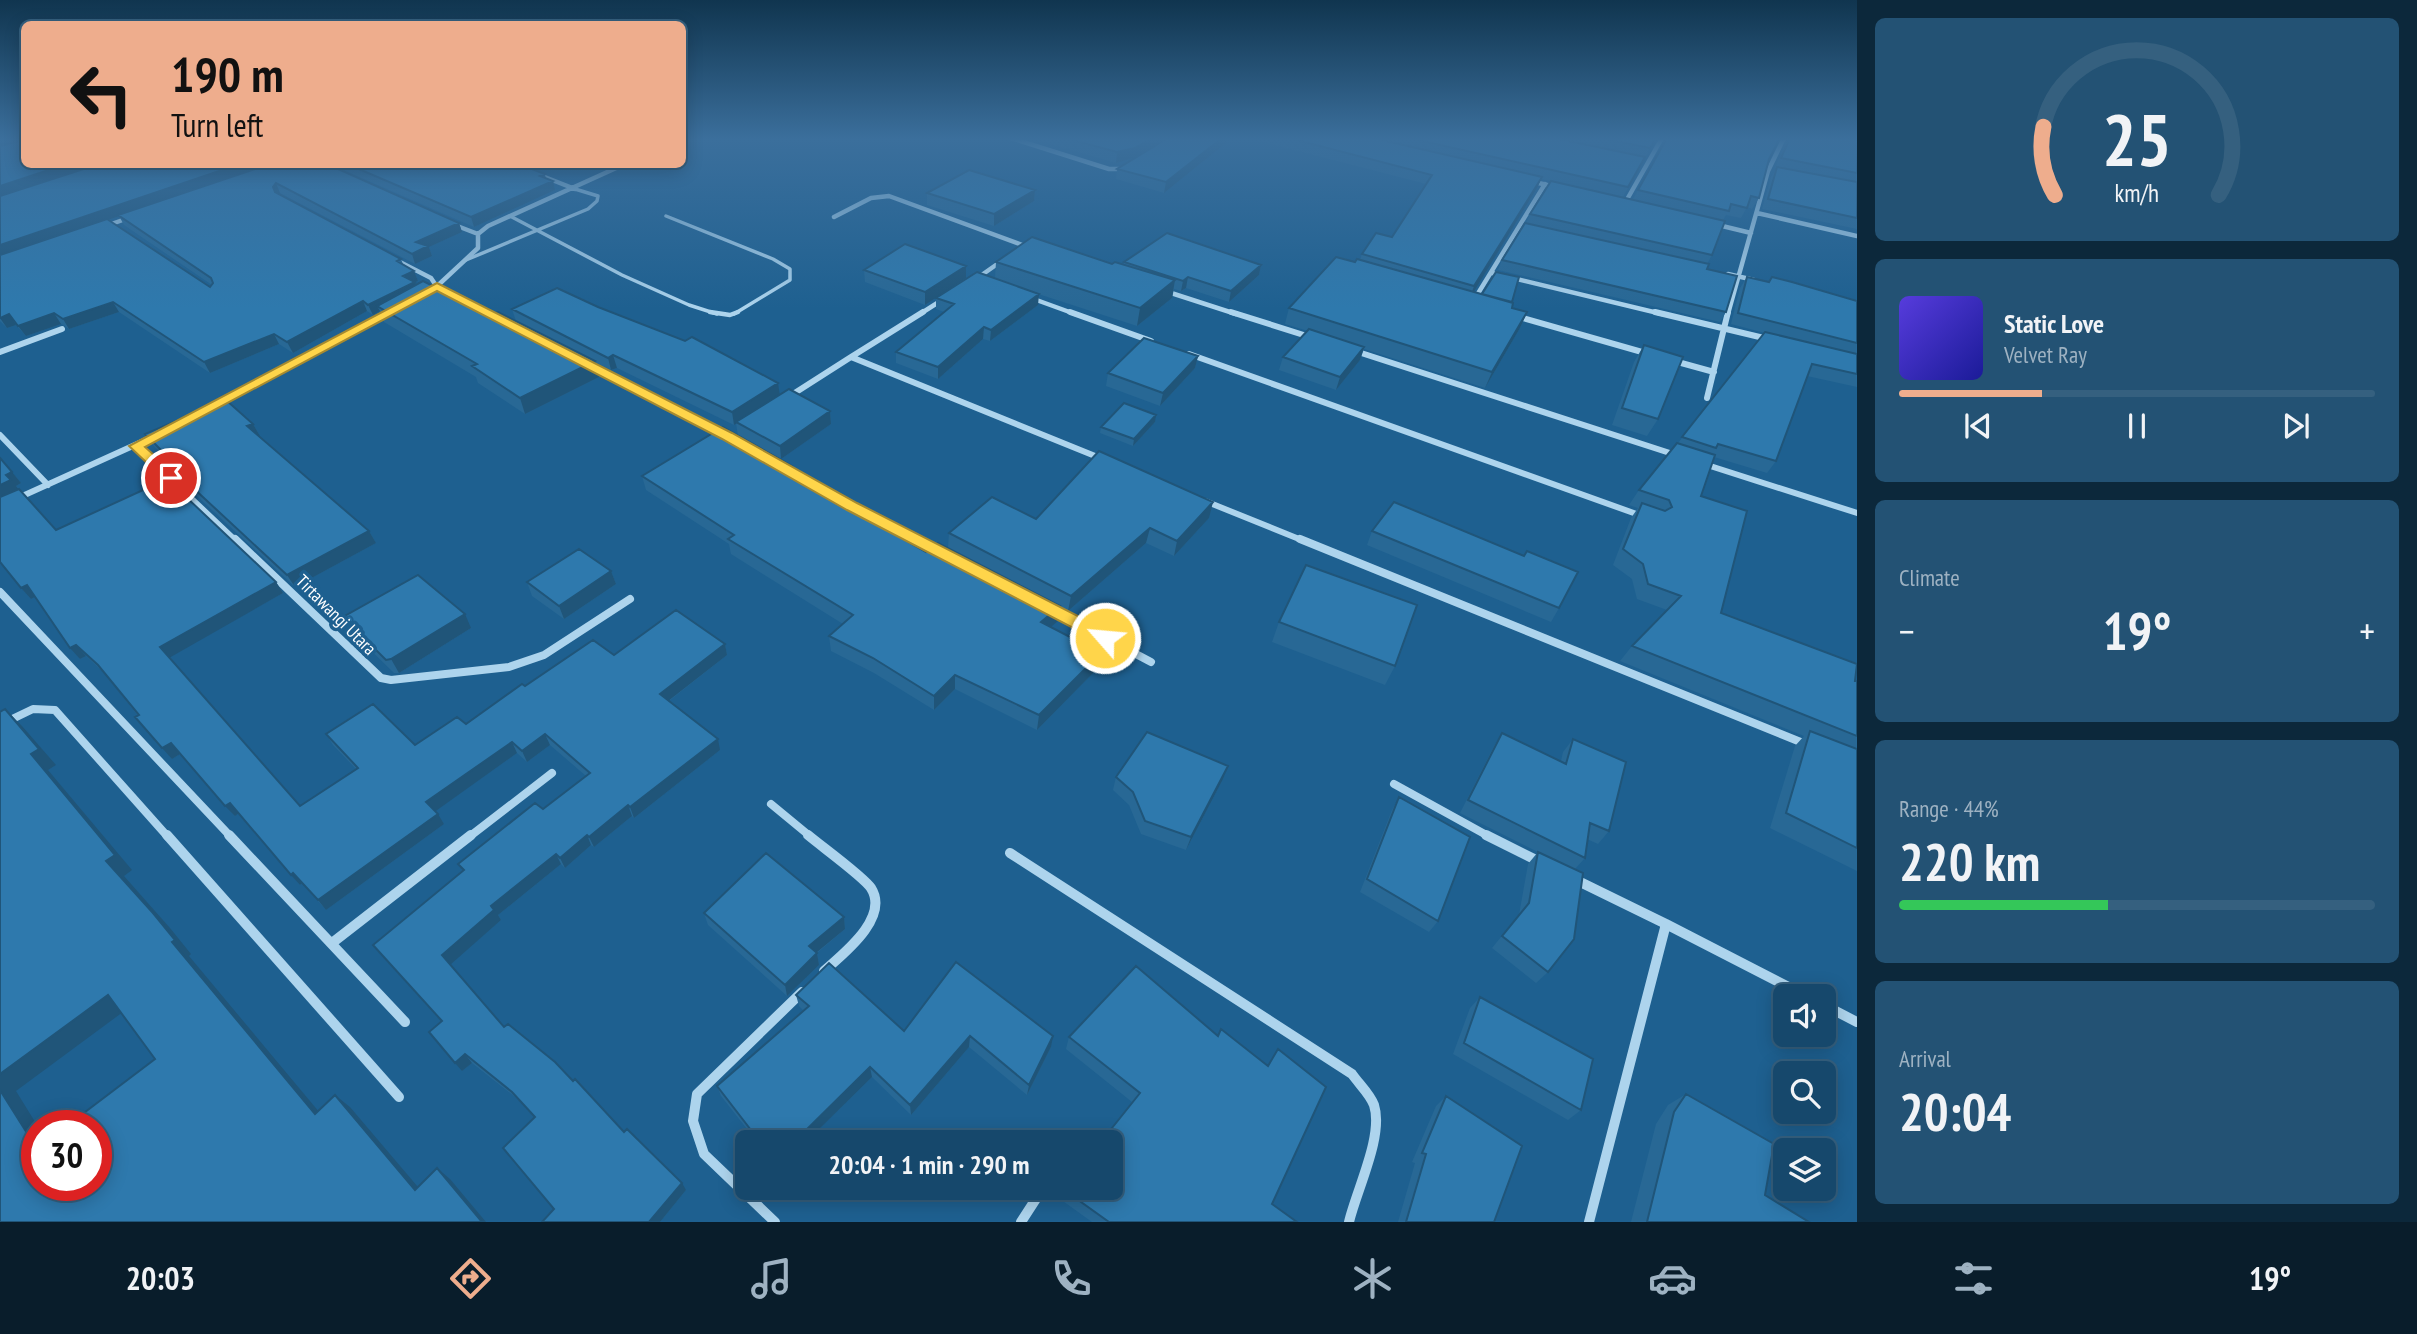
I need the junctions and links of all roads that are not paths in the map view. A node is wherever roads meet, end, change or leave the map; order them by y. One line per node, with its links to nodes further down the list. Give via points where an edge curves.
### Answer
1 (560, 195): 11 (street)
2 (594, 195): 21 (lane, via 597,201 588,209)
3 (1538, 195): 17 (street)
4 (1630, 195): 7 (street)
5 (1762, 195): 9 (street)
6 (1612, 200): 7 (street)
7 (1625, 203): 8 (street)
8 (1638, 206)
9 (1757, 213): 22 (street); 24 (street)
10 (138, 215): 16 (street)
11 (510, 216): 21 (lane); 23 (street)
12 (666, 216): 21 (lane, via 773,259 789,269 790,280 731,315 715,316)
13 (834, 217): 25 (street, via 871,198 889,197)
14 (1701, 221): 22 (street)
15 (446, 222): 23 (street)
16 (113, 223): 18 (street); 20 (street)
17 (1519, 227): 19 (street); 31 (street)
18 (101, 228)
19 (1532, 230)
20 (124, 231)
21 (536, 232): 30 (lane)
22 (1751, 233): 33 (street)
23 (478, 234): 30 (street, via 478,248)
24 (1857, 236)
25 (1024, 246): 26 (street); 27 (street)
26 (1038, 250)
27 (1015, 252)
28 (395, 259): 38 (street, via 431,278)
29 (1005, 259): 34 (street)
30 (466, 260): 38 (street)
31 (1492, 273): 43 (street, via 1472,303); 47 (street)
32 (1727, 274): 33 (street)
33 (1740, 277): 36 (street); 47 (street)
34 (977, 278): 35 (street); 37 (street)
35 (990, 283)
36 (1766, 283)
37 (965, 285)
38 (437, 287): 40 (street); 46 (street)
39 (1154, 287): 49 (street)
40 (426, 293)
41 (954, 293): 55 (street)
42 (1029, 297): 51 (street)
43 (1485, 307)
44 (391, 311): 60 (street)
45 (1512, 315): 57 (street)
46 (510, 324)
47 (1723, 327): 50 (street); 57 (street)
48 (62, 329): 53 (street)
49 (1323, 341)
50 (1776, 341)
51 (1160, 344)
52 (1349, 350): 65 (street)
53 (0, 352)
54 (1186, 353): 73 (street)
55 (851, 357): 59 (street); 66 (street)
56 (582, 361): 61 (street, via 727,436)
57 (1714, 372): 58 (street)
58 (1706, 398)
59 (783, 400)
60 (194, 416)
61 (738, 429)
62 (159, 434): 64 (street)
63 (0, 435): 69 (street)
64 (136, 446): 69 (street); 76 (street, Tirtawangi Utara, via 380,678 509,667 544,655)
65 (1688, 459)
66 (1110, 462)
67 (1701, 463): 72 (street)
68 (784, 468): 74 (street)
69 (48, 485): 71 (street)
70 (1200, 499): 80 (street)
71 (12, 501)
72 (1857, 513)
73 (1656, 521)
74 (948, 556)
75 (0, 592): 88 (street)
76 (629, 599)
77 (1044, 606): 78 (street)
78 (1152, 662)
79 (0, 725): 93 (street, via 27,711 55,710)
80 (1819, 749)
81 (552, 773): 88 (street)
82 (1394, 785): 85 (street)
83 (771, 804): 95 (street, via 871,888 874,899 869,927 697,1094 693,1121 704,1154)
84 (1010, 853): 97 (street, via 1352,1074 1374,1106 1373,1146 1352,1200)
85 (1548, 866)
86 (1559, 872): 87 (street)
87 (1666, 924): 89 (street); 98 (street)
88 (332, 943): 91 (street)
89 (1783, 984)
90 (1836, 1011): 92 (street)
91 (405, 1022)
92 (1857, 1022)
93 (399, 1097)
94 (1035, 1200): 96 (street)
95 (775, 1222)
96 (1021, 1222)
97 (1349, 1222)
98 (1589, 1222)

